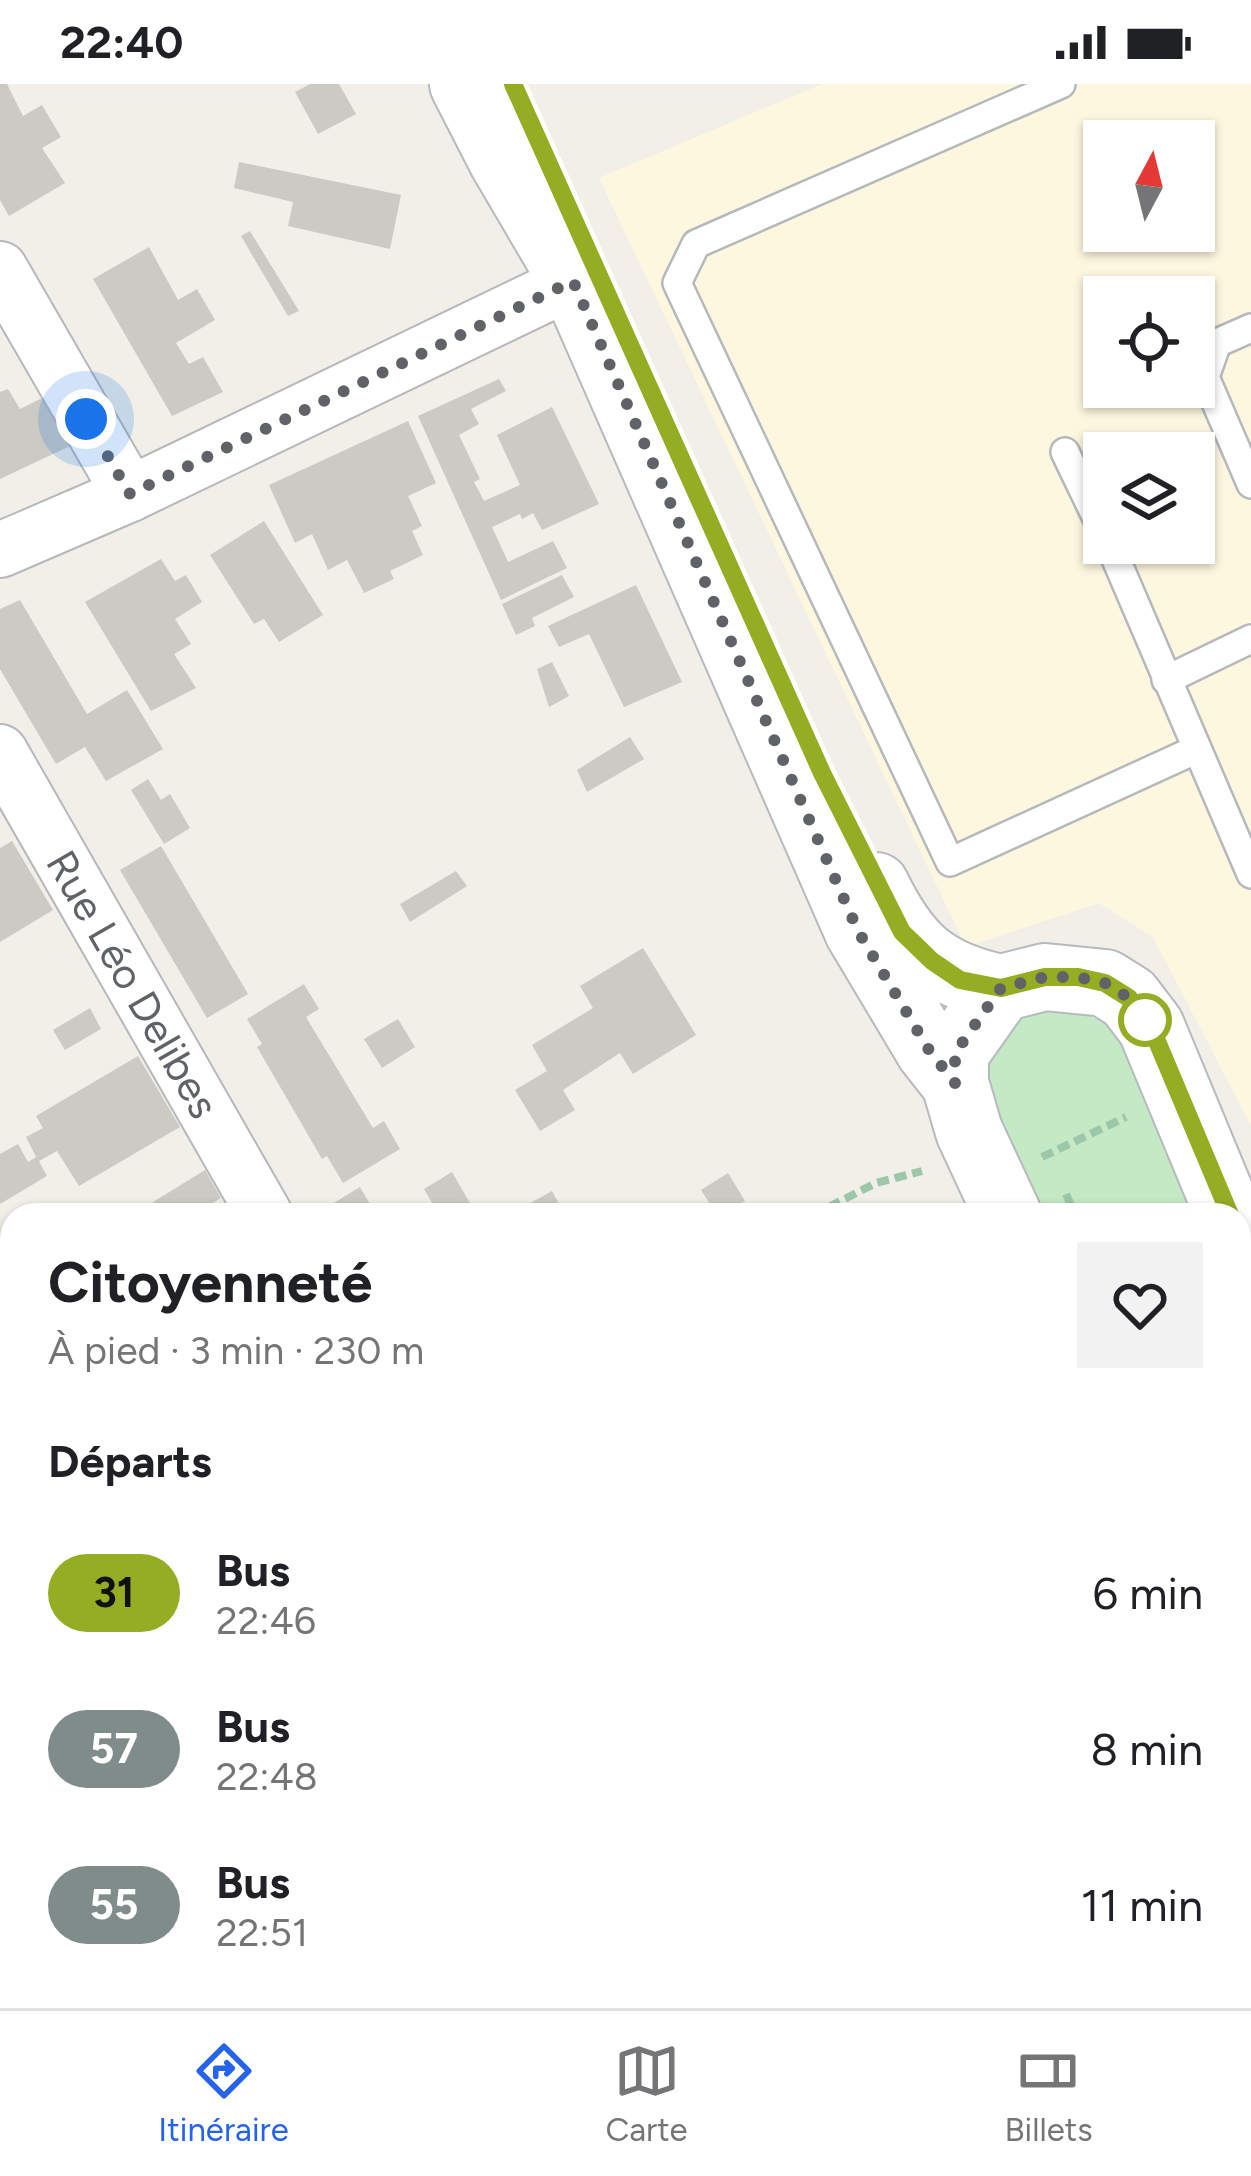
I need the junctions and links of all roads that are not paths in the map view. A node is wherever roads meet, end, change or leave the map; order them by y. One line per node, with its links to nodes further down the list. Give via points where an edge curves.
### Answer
1 (464, 84): 5 (main road)
2 (513, 84): 18 (main road, via 881,895 902,932 932,961 960,980)
3 (1060, 84): 15 (lane, via 696,244 677,283 950,862)
4 (0, 269): 10 (street)
5 (573, 281): 10 (street); 19 (main road, via 858,931)
6 (1251, 328): 8 (lane, via 1217,343 1205,377)
7 (1065, 452): 9 (lane)
8 (1251, 484)
9 (1083, 489)
10 (130, 494): 11 (street)
11 (0, 550)
12 (1118, 564): 14 (lane)
13 (1251, 639): 14 (lane)
14 (1166, 680): 15 (lane)
15 (1195, 749): 17 (lane)
16 (0, 752): 20 (street, Rue Léo Delibes)
17 (1251, 874)
18 (1001, 988): 19 (main road, via 955,1053); 22 (main road, via 1078,977 1129,998 1151,1027)
19 (955, 1083): 21 (main road)
20 (258, 1203)
21 (1002, 1203)
22 (1232, 1203)

